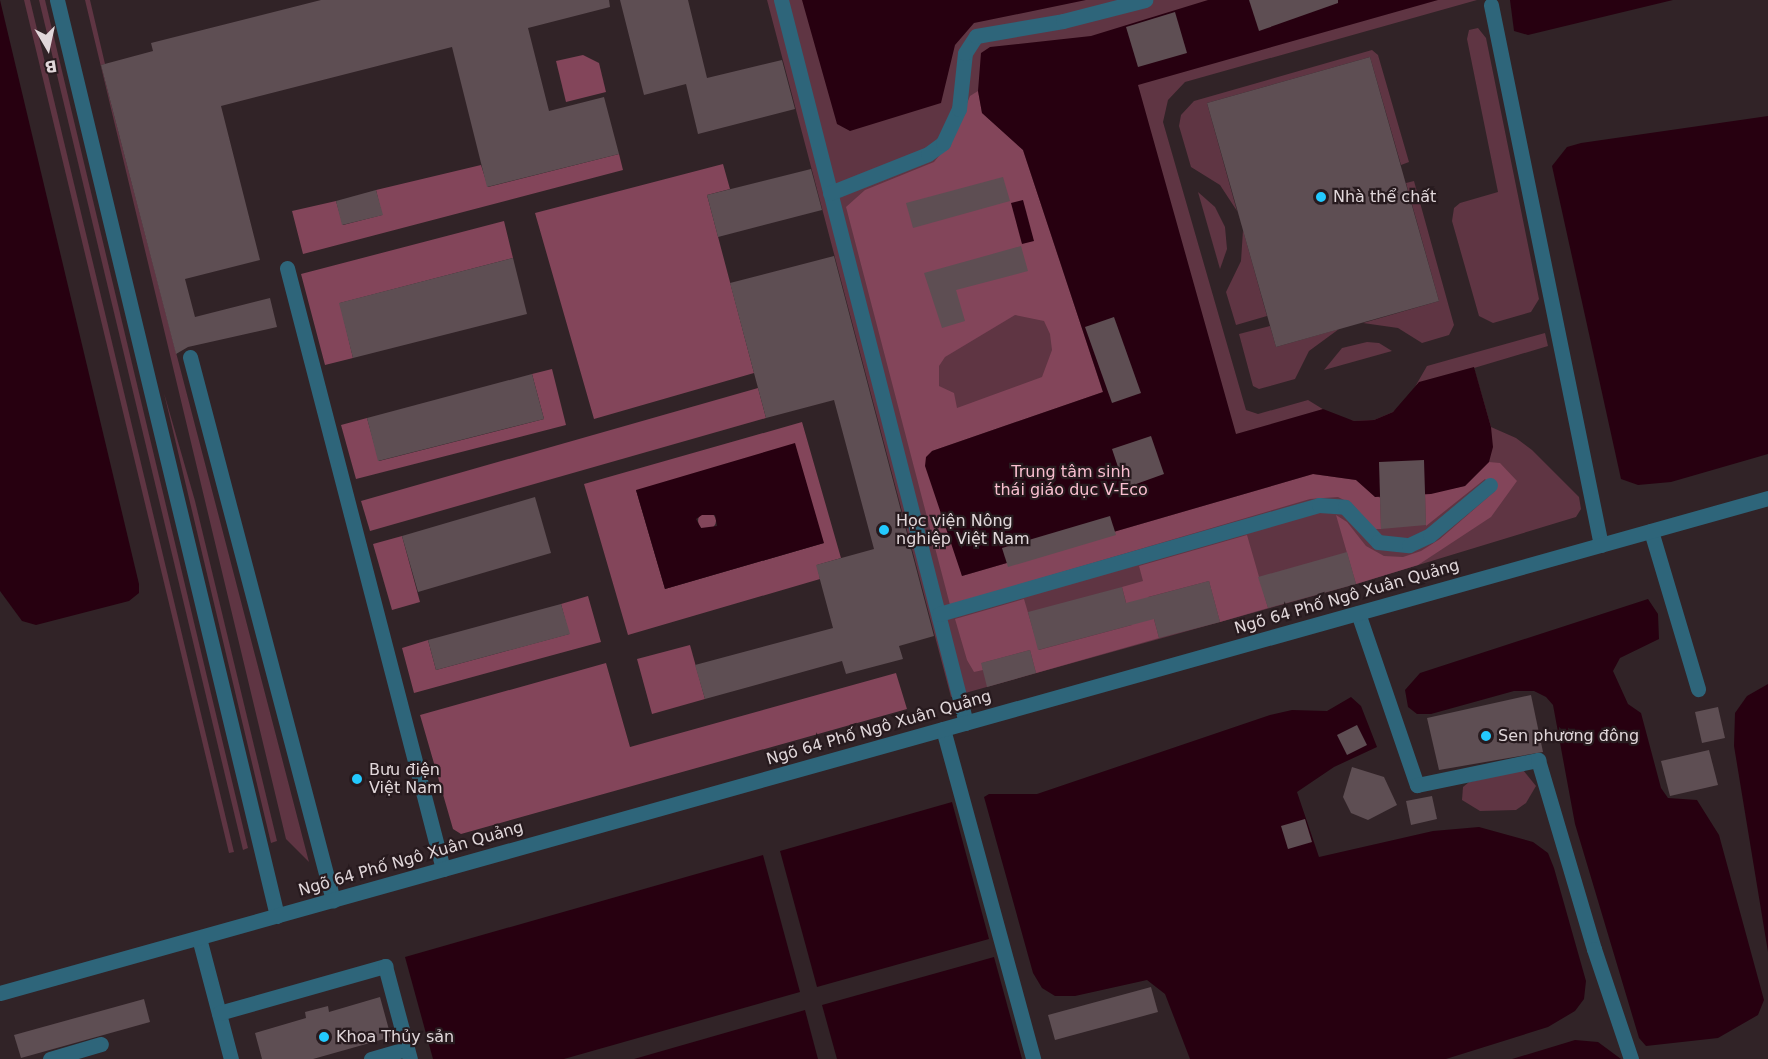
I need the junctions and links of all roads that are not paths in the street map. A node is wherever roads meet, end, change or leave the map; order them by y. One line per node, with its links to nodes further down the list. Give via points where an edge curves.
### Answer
1 (57, 0): 19 (street)
2 (781, 0): 5 (street)
3 (1145, 0): 5 (street, via 1063,21 976,36 965,53 956,118 943,143 928,154)
4 (1491, 5): 11 (street)
5 (830, 193): 13 (street)
6 (287, 268): 17 (street)
7 (190, 357): 18 (street)
8 (1490, 485): 13 (street, via 1423,539 1408,545 1378,542 1345,507 1319,505)
9 (1768, 498): 10 (street, Ngõ 64 Phố Ngô Xuân Quảng)
10 (1651, 531): 11 (street, Ngõ 64 Phố Ngô Xuân Quảng); 14 (street)
11 (1600, 545): 12 (street, Ngõ 64 Phố Ngô Xuân Quảng)
12 (1358, 613): 15 (street, Ngõ 64 Phố Ngô Xuân Quảng); 29 (street, via 1417,785 1538,760)
13 (939, 614): 15 (street)
14 (1698, 689)
15 (966, 723): 16 (street, Ngõ 64 Phố Ngô Xuân Quảng)
16 (943, 729): 17 (street, Ngõ 64 Phố Ngô Xuân Quảng); 28 (street)
17 (443, 869): 18 (street, Ngõ 64 Phố Ngô Xuân Quảng)
18 (333, 900): 19 (street, Ngõ 64 Phố Ngô Xuân Quảng)
19 (277, 916): 20 (street, Ngõ 64 Phố Ngô Xuân Quảng)
20 (198, 938): 21 (street, Ngõ 64 Phố Ngô Xuân Quảng); 22 (street)
21 (0, 993)
22 (219, 1013): 24 (street, via 385,966); 26 (street)
23 (101, 1044): 25 (street)
24 (409, 1054): 27 (street)
25 (50, 1059)
26 (231, 1059)
27 (370, 1059)
28 (1033, 1059)
29 (1631, 1059)

